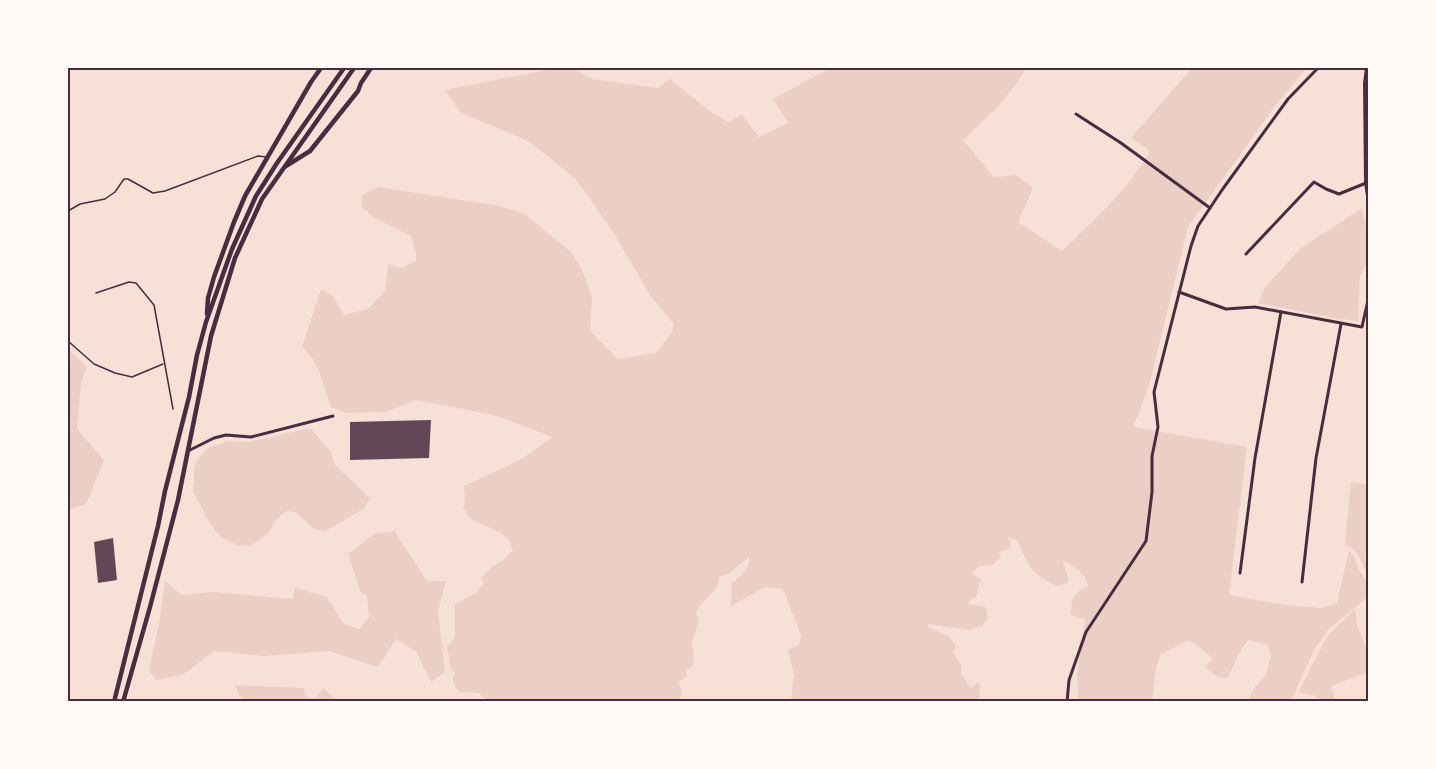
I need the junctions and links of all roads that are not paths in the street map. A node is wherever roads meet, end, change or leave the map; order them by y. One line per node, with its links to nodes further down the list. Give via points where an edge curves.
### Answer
1 (321, 68): 9 (main road)
2 (344, 68): 22 (main road, via 256,196)
3 (354, 68): 10 (main road)
4 (371, 68): 10 (main road, via 358,92 310,151)
5 (1318, 68): 13 (street, via 1288,99)
6 (1367, 68): 7 (street)
7 (1367, 82): 11 (street)
8 (1076, 114): 13 (street)
9 (267, 158): 14 (lane, via 258,156 165,192 153,193 124,179 105,199); 22 (main road, via 234,222 211,287)
10 (283, 168): 28 (main road, via 262,200 235,258 212,336)
11 (1366, 183): 12 (street); 15 (street, via 1339,194 1314,182)
12 (1368, 196)
13 (1210, 208): 18 (street, via 1198,226)
14 (68, 211)
15 (1246, 254)
16 (1368, 274): 17 (street)
17 (1368, 280)
18 (1179, 292): 21 (street, via 1226,309 1255,307); 33 (street, via 1154,392 1158,427 1146,541 1086,632 1069,680)
19 (96, 293): 25 (lane, via 136,283 154,305)
20 (1368, 300): 23 (street, via 1362,327)
21 (1281, 312): 23 (street); 29 (street, via 1255,458)
22 (206, 322): 31 (main road)
23 (1341, 324): 30 (street, via 1316,458)
24 (68, 341): 25 (lane, via 94,364 115,373 132,377)
25 (164, 364): 26 (lane)
26 (173, 409)
27 (333, 416): 28 (street, via 251,437 226,435)
28 (188, 451): 32 (main road)
29 (1240, 573)
30 (1302, 582)
31 (114, 702)
32 (123, 702)
33 (1067, 702)

